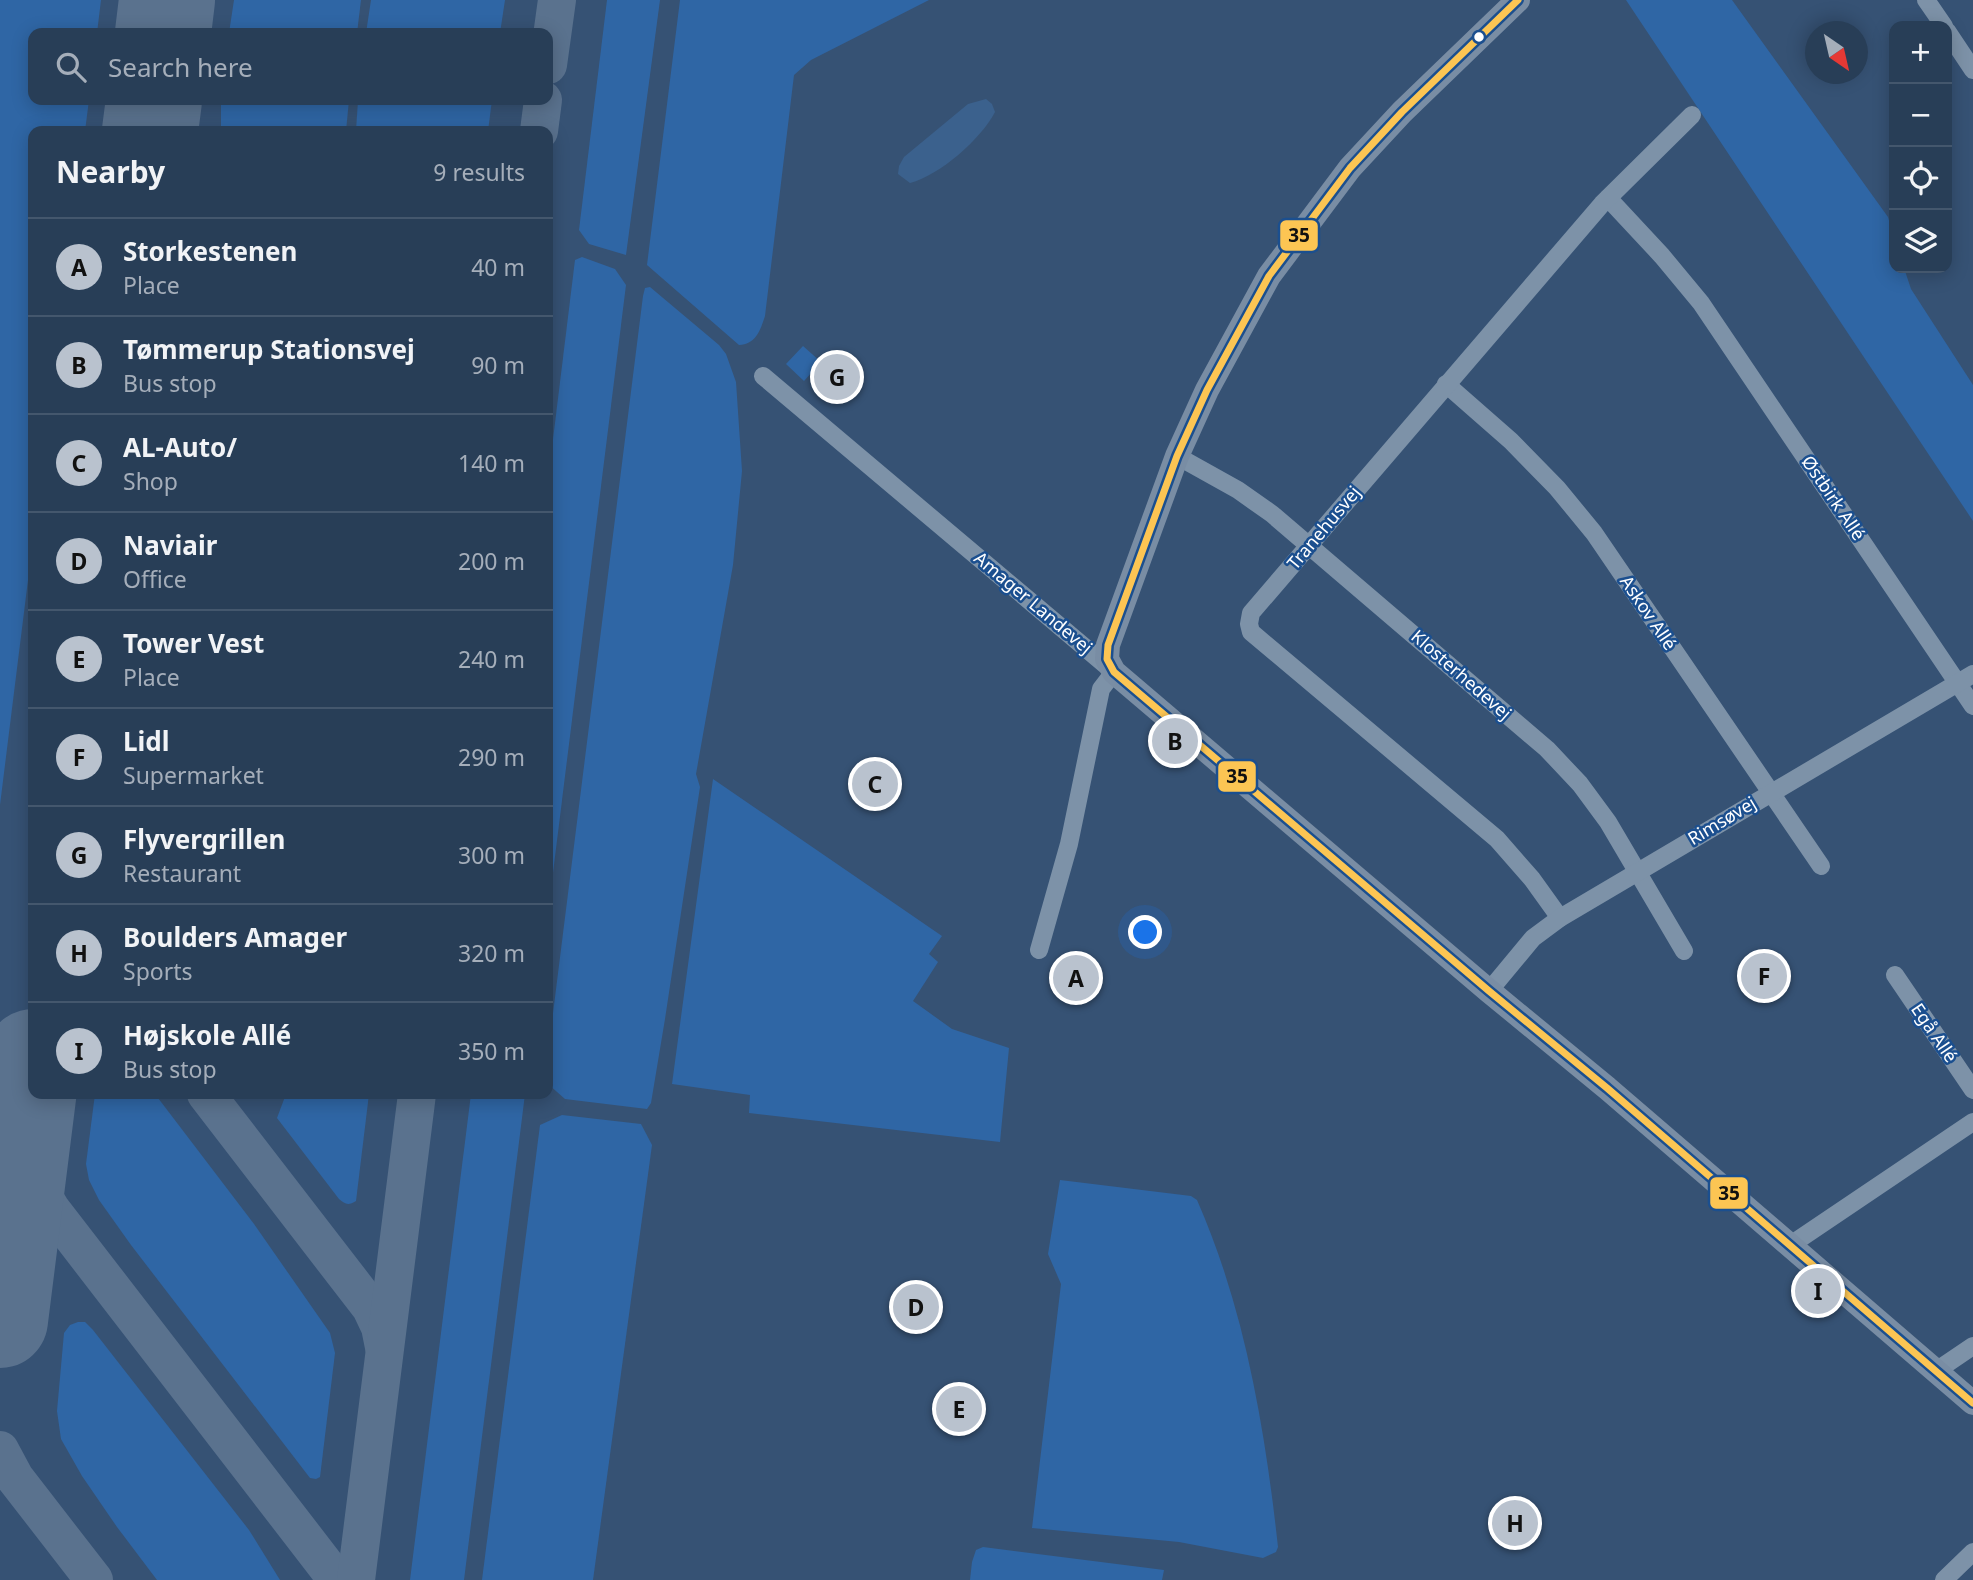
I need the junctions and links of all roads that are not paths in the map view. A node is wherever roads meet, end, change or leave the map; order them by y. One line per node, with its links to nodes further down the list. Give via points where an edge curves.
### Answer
1 (1518, 0): 10 (street, via 1350,168 1269,276)
2 (1926, 0): 3 (street)
3 (1941, 21)
4 (1952, 38): 5 (street)
5 (1973, 70)
6 (1692, 115): 7 (street, Tranehusvej)
7 (1608, 198): 9 (street, Tranehusvej); 13 (street, Østbirk Allé, via 1701,303)
8 (763, 376): 12 (street, Amager Landevej)
9 (1446, 384): 11 (street, Tranehusvej); 15 (street, Askov Allé, via 1557,488 1594,533)
10 (1177, 456): 11 (street, Klosterhedevej, via 1238,490); 12 (street, via 1108,645 1107,659)
11 (1311, 545): 17 (street, Klosterhedevej, via 1546,749 1580,784); 18 (street, Tranehusvej, via 1251,613 1251,632 1497,839)
12 (1114, 671): 19 (street, via 1101,689 1069,844); 22 (street, Amager Landevej)
13 (1965, 678): 14 (street, Østbirk Allé); 15 (street, Rimsøvej)
14 (1973, 706)
15 (1770, 793): 16 (street, Askov Allé); 17 (street, Rimsøvej)
16 (1821, 866)
17 (1638, 871): 18 (street, Rimsøvej); 20 (street, Klosterhedevej)
18 (1560, 918): 22 (street, Rimsøvej, via 1533,938)
19 (1039, 950)
20 (1684, 951)
21 (1895, 975): 23 (street, Egå Allé)
22 (1489, 990): 25 (street, Amager Landevej)
23 (1973, 1090)
24 (1973, 1122): 25 (street)
25 (1789, 1246): 27 (street, Amager Landevej)
26 (1973, 1346): 27 (street)
27 (1936, 1371): 28 (street, Amager Landevej)
28 (1973, 1403)
29 (1973, 1552): 30 (street)
30 (1944, 1580)

